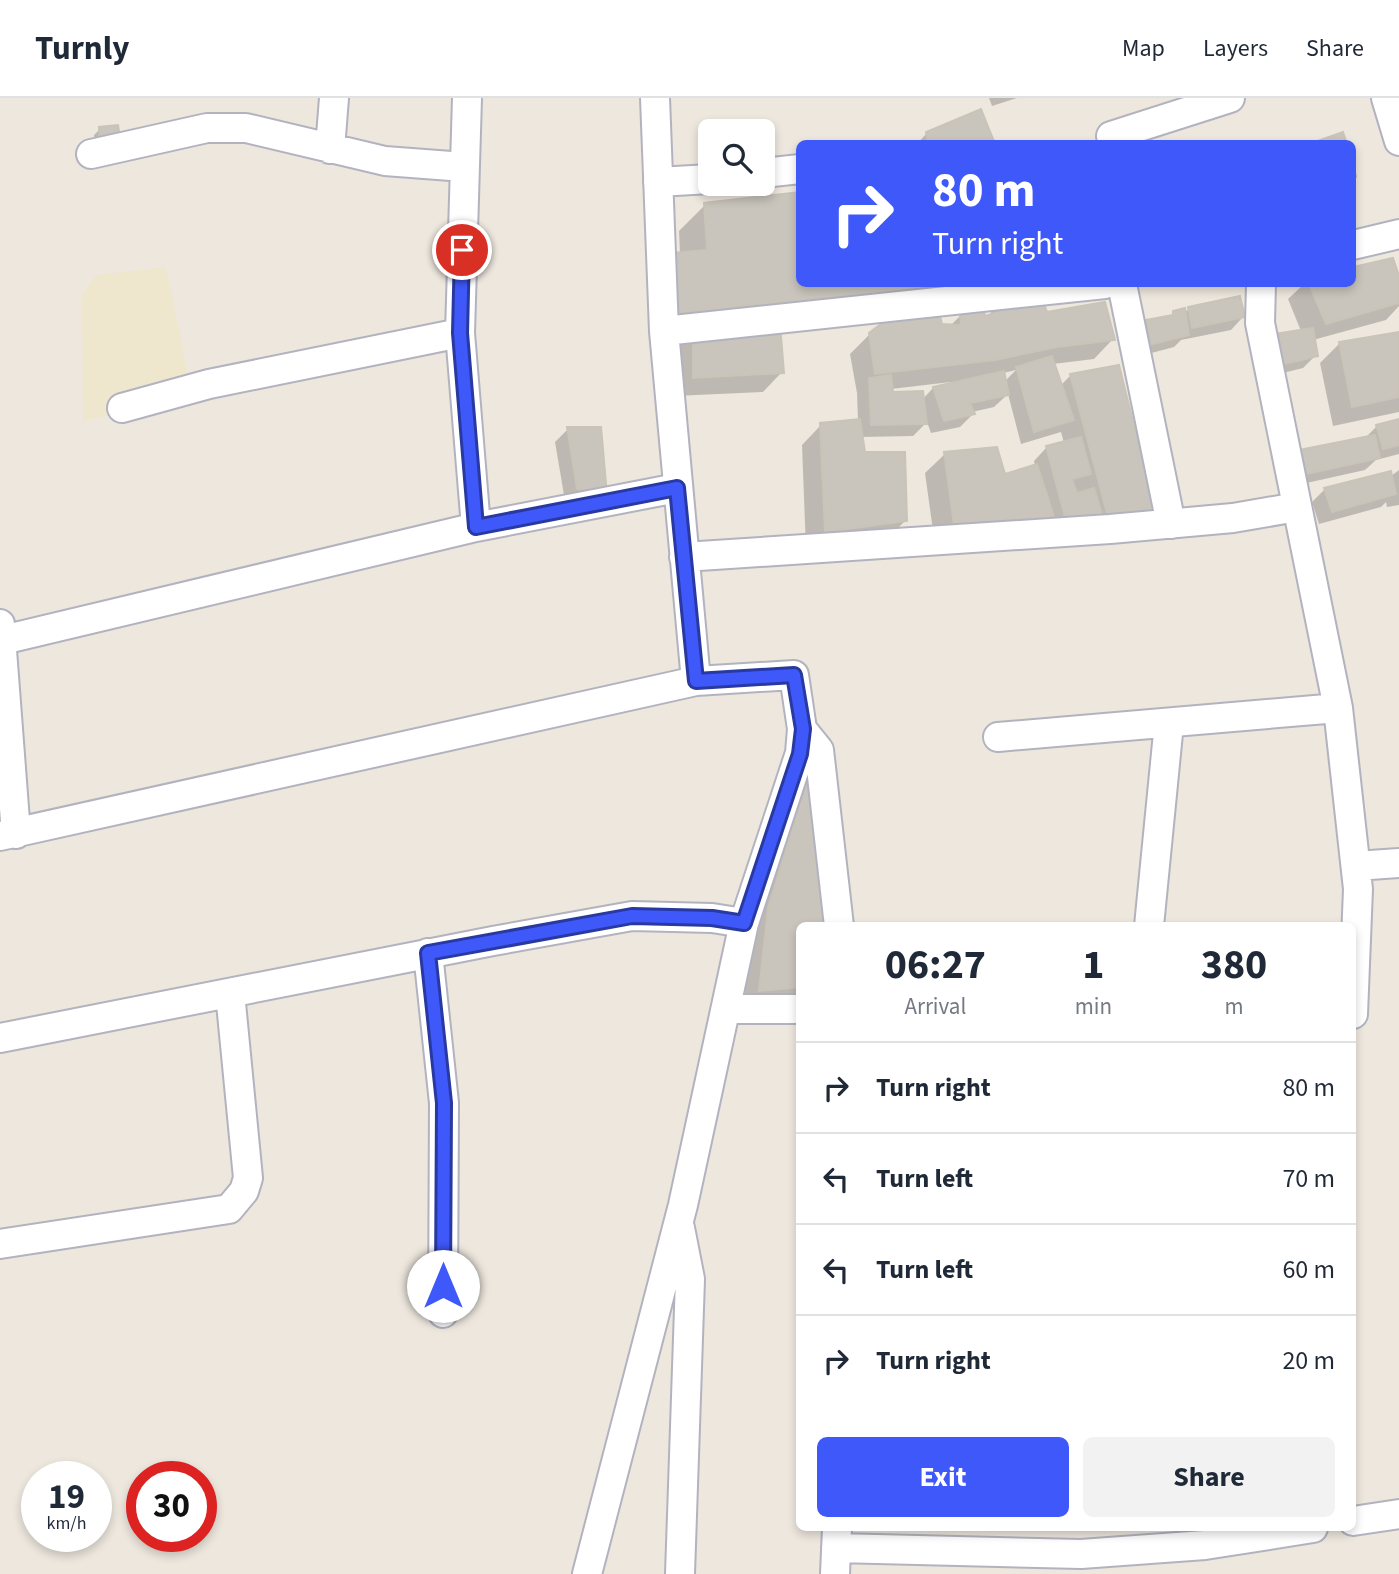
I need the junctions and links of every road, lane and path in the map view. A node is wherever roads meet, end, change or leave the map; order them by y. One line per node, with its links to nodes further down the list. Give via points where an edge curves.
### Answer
1 (334, 98): 8 (street)
2 (467, 98): 10 (street)
3 (655, 98): 14 (street)
4 (1230, 98): 6 (street)
5 (1386, 98): 7 (street)
6 (1111, 135)
7 (1399, 141)
8 (330, 149): 9 (street, via 246,128 207,128); 10 (street, via 385,161)
9 (91, 154)
10 (464, 167): 21 (street)
11 (796, 169): 12 (street)
12 (775, 172)
13 (698, 180): 14 (street)
14 (657, 182): 20 (street)
15 (1399, 234): 16 (street)
16 (1356, 244)
17 (1077, 287): 20 (street)
18 (1123, 287): 25 (street)
19 (1261, 287): 24 (street, via 1259,323)
20 (664, 331): 23 (street)
21 (460, 333): 22 (street, via 209,384); 26 (street)
22 (122, 408)
23 (677, 488): 26 (street); 27 (street)
24 (1297, 507): 25 (street); 30 (street)
25 (1171, 524): 27 (street)
26 (476, 527): 28 (street)
27 (684, 557): 29 (street)
28 (1, 631): 34 (street)
29 (696, 681): 32 (street, via 794,675); 34 (street)
30 (1338, 708): 31 (street); 36 (street)
31 (1169, 723): 33 (street); 38 (street)
32 (803, 729): 37 (street, via 819,750); 39 (street, via 800,754)
33 (998, 737)
34 (8, 835)
35 (1399, 863): 36 (street)
36 (1356, 866): 40 (street)
37 (839, 922)
38 (1149, 922)
39 (744, 923): 41 (street, via 632,916); 43 (street)
40 (1356, 939)
41 (428, 953): 42 (street); 48 (street, via 444,1103)
42 (230, 993): 45 (street); 47 (street, via 248,1178 229,1209)
43 (726, 1009): 44 (street); 46 (street)
44 (796, 1009)
45 (0, 1038)
46 (679, 1222): 54 (street); 55 (street, via 690,1279)
47 (0, 1244)
48 (443, 1312)
49 (1399, 1514): 50 (street)
50 (1356, 1521)
51 (1294, 1531): 53 (street, via 1205,1545)
52 (836, 1550): 53 (street)
53 (1006, 1563)
54 (587, 1574)
55 (680, 1574)

